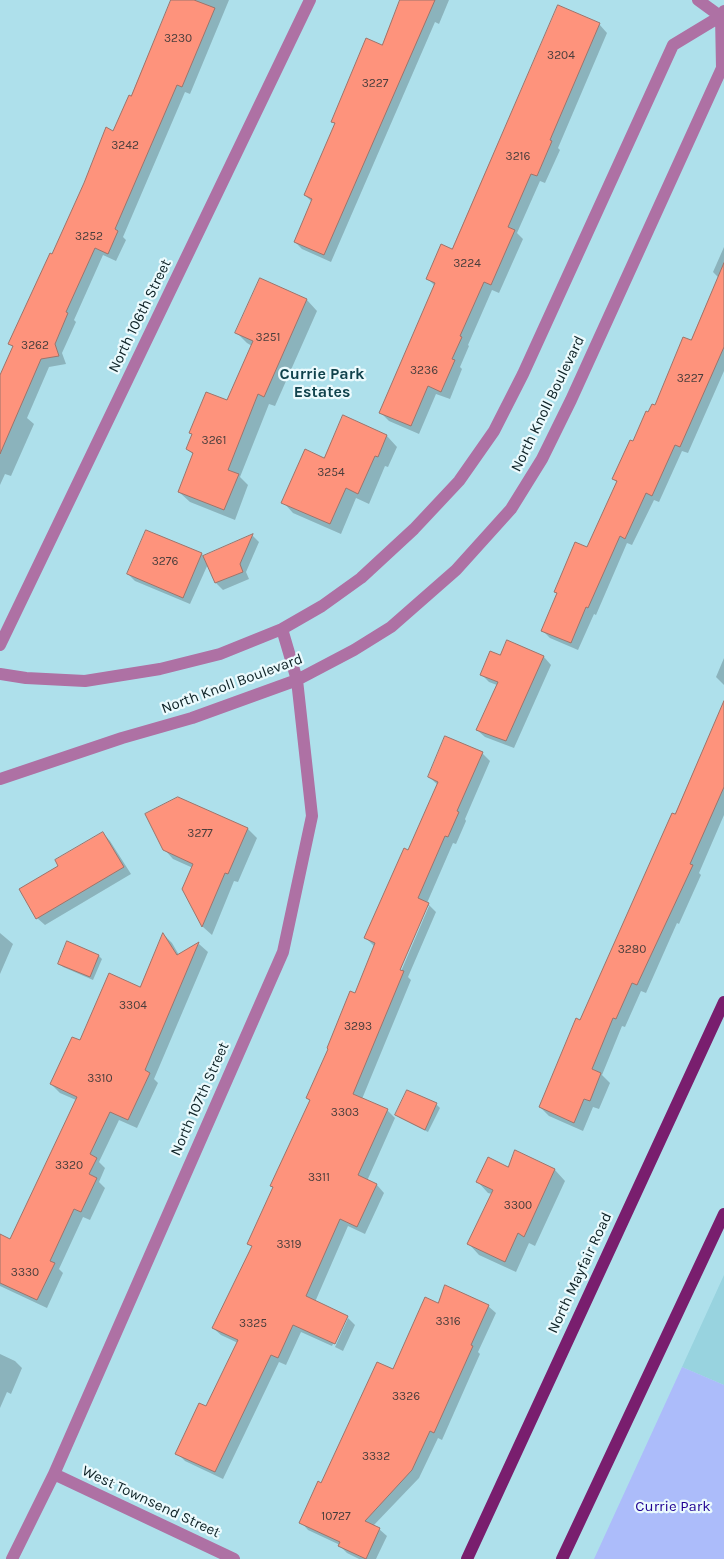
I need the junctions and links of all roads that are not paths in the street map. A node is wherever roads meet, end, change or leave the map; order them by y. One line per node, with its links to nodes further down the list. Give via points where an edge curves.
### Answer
1 (310, 0): 5 (street, North 106th Street)
2 (698, 0): 3 (street)
3 (723, 16): 4 (street, via 673,46 494,431 458,480 414,529 361,578); 7 (street, North Knoll Boulevard, via 722,68 571,400 542,459 511,509 456,570 391,627)
4 (282, 629): 6 (street, via 220,654 160,669 85,681); 7 (street, North 107th Street)
5 (0, 645)
6 (0, 674)
7 (297, 680): 8 (street, North Knoll Boulevard, via 192,718); 11 (street, North 107th Street, via 312,816 283,952)
8 (0, 779)
9 (724, 1002): 14 (main road, North Mayfair Road)
10 (724, 1214): 15 (main road)
11 (54, 1474): 12 (street, North 107th Street); 13 (street, West Townsend Street)
12 (12, 1559)
13 (234, 1559)
14 (467, 1559)
15 (562, 1559)

